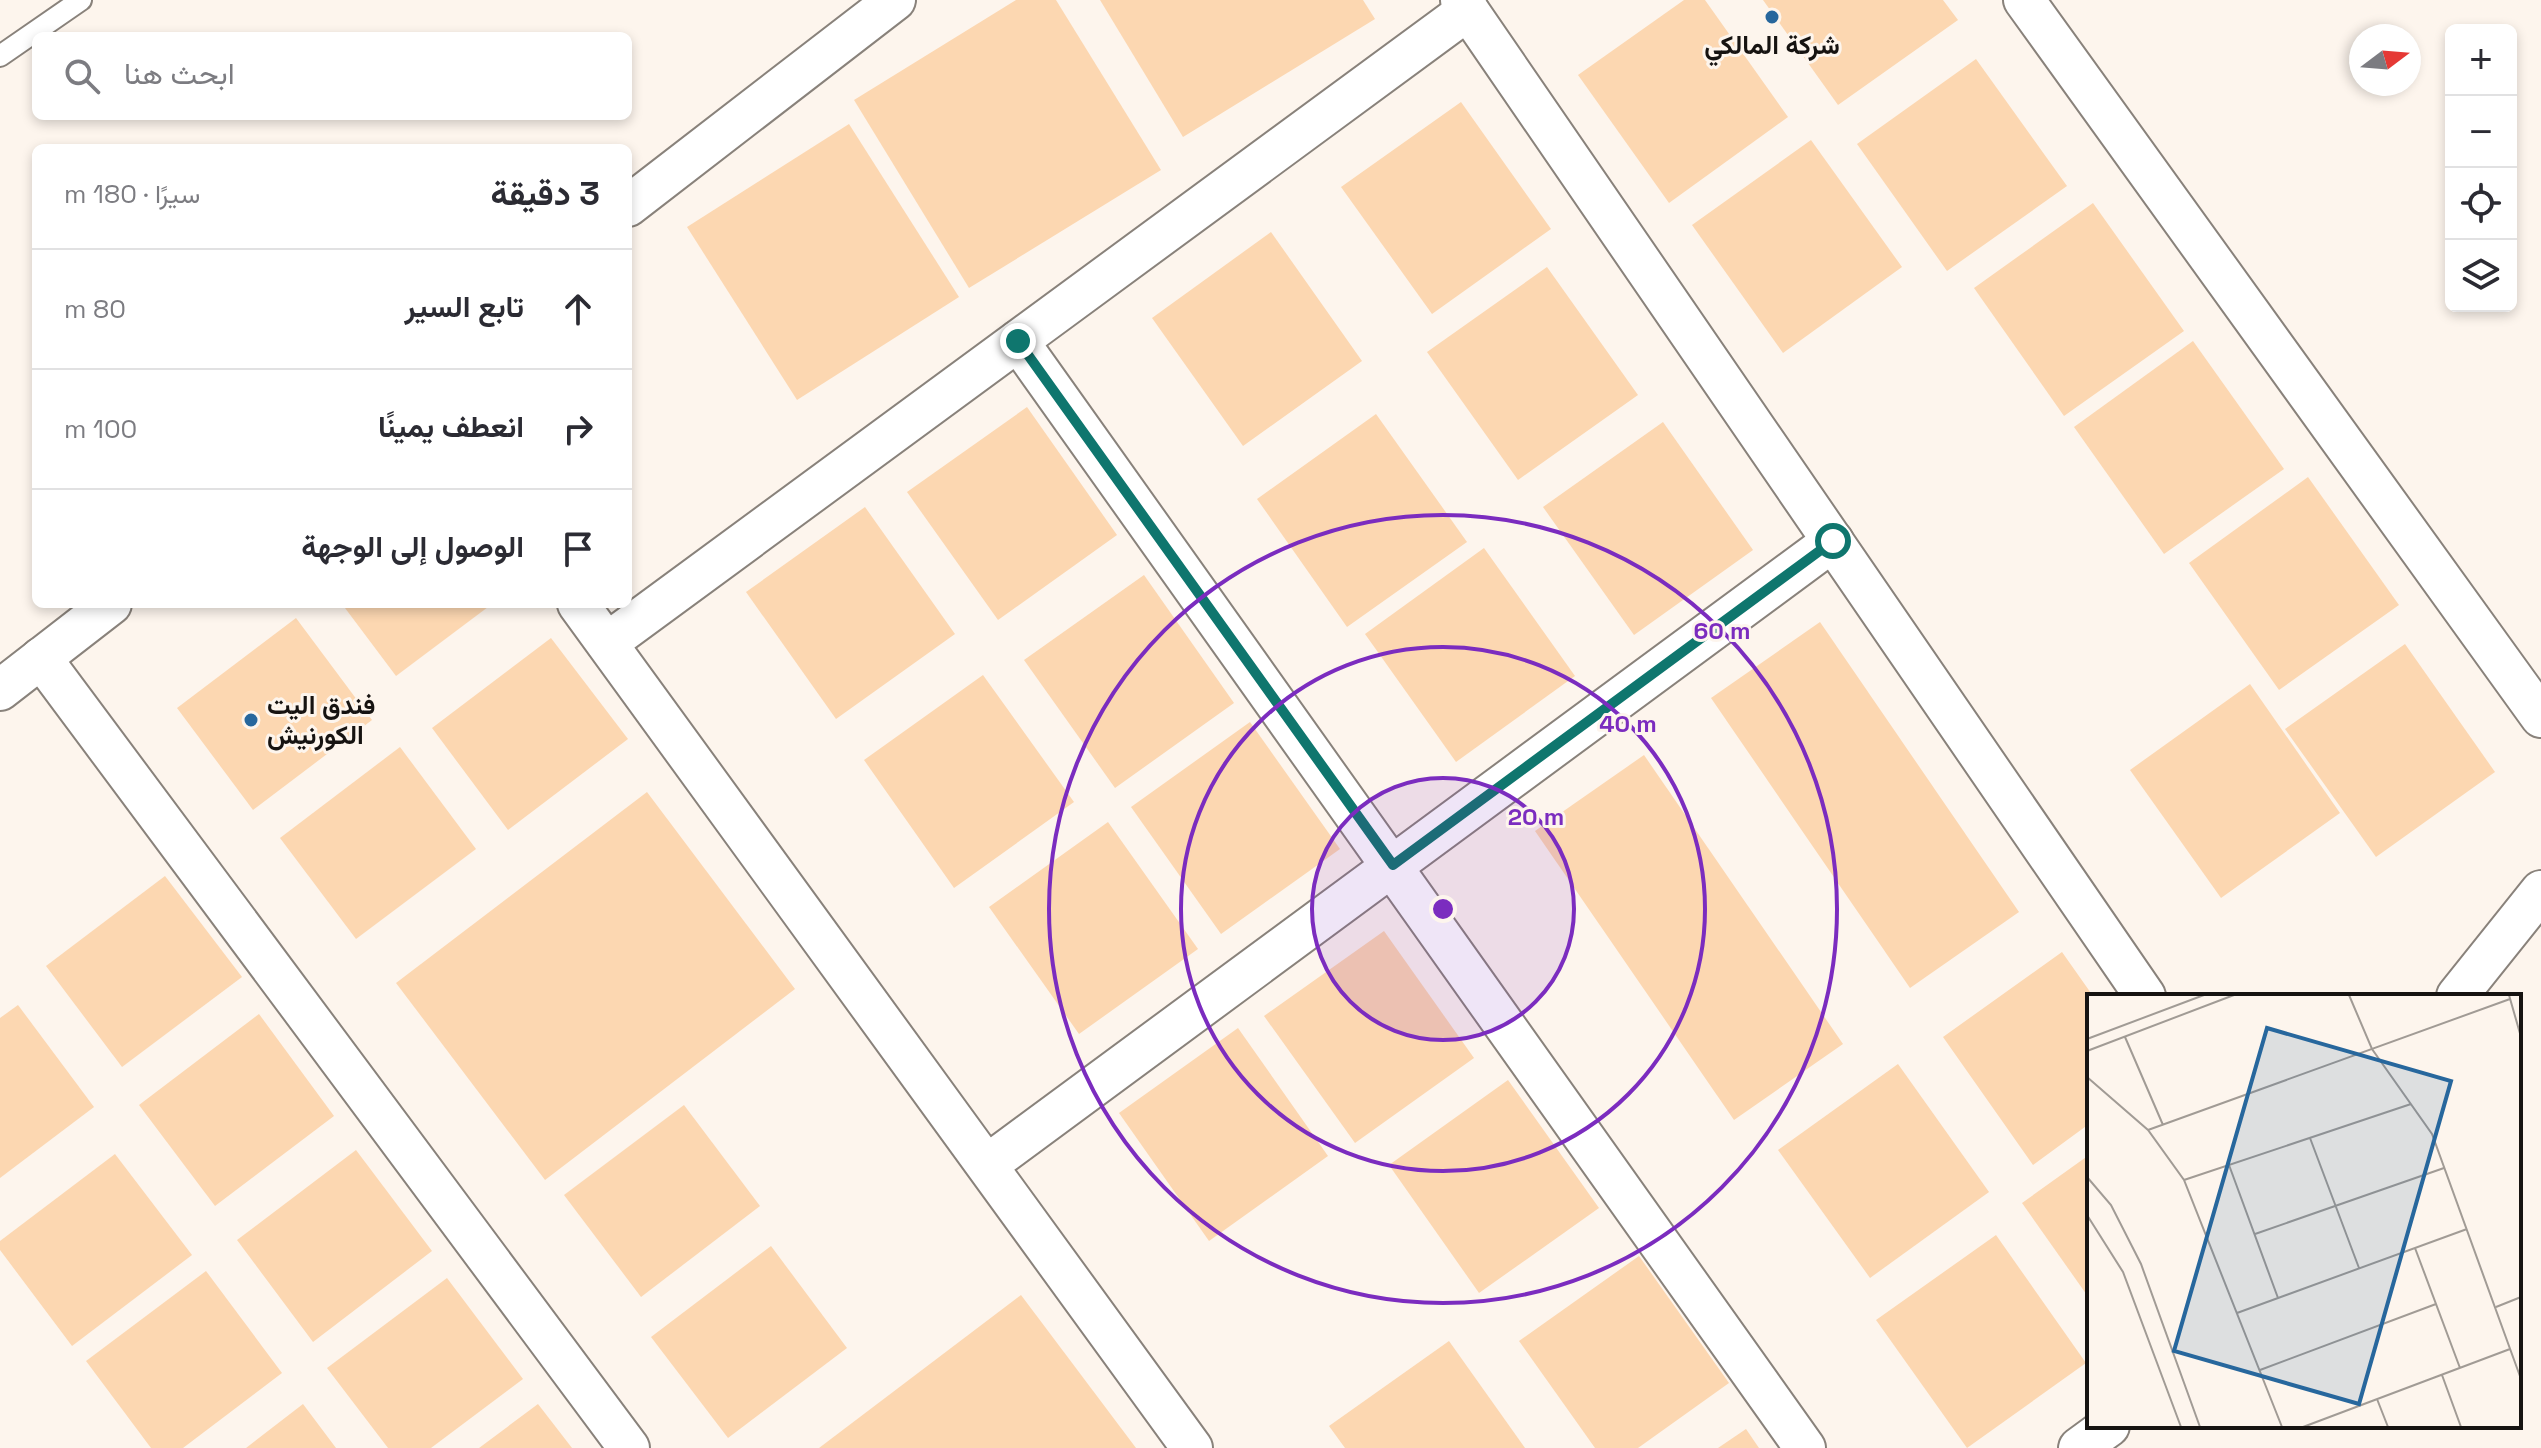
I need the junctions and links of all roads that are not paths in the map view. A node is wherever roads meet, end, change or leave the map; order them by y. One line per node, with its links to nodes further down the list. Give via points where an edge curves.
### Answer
1 (81, 0): 5 (lane)
2 (895, 0): 8 (street)
3 (2024, 0): 16 (street)
4 (1465, 5): 9 (street); 10 (street)
5 (35, 32)
6 (32, 34): 7 (lane)
7 (0, 56)
8 (632, 203)
9 (1018, 341): 13 (street); 17 (street)
10 (1833, 541): 17 (street); 19 (street)
11 (106, 608): 14 (street)
12 (581, 608): 13 (street)
13 (607, 643): 21 (street)
14 (41, 658): 15 (street); 23 (street)
15 (0, 690)
16 (2541, 717)
17 (1393, 865): 21 (street); 25 (street)
18 (2541, 891): 20 (street)
19 (2144, 994)
20 (2459, 994)
21 (987, 1165): 24 (street)
22 (2106, 1428): 26 (street)
23 (629, 1448)
24 (1192, 1448)
25 (1805, 1448)
26 (2079, 1448)

